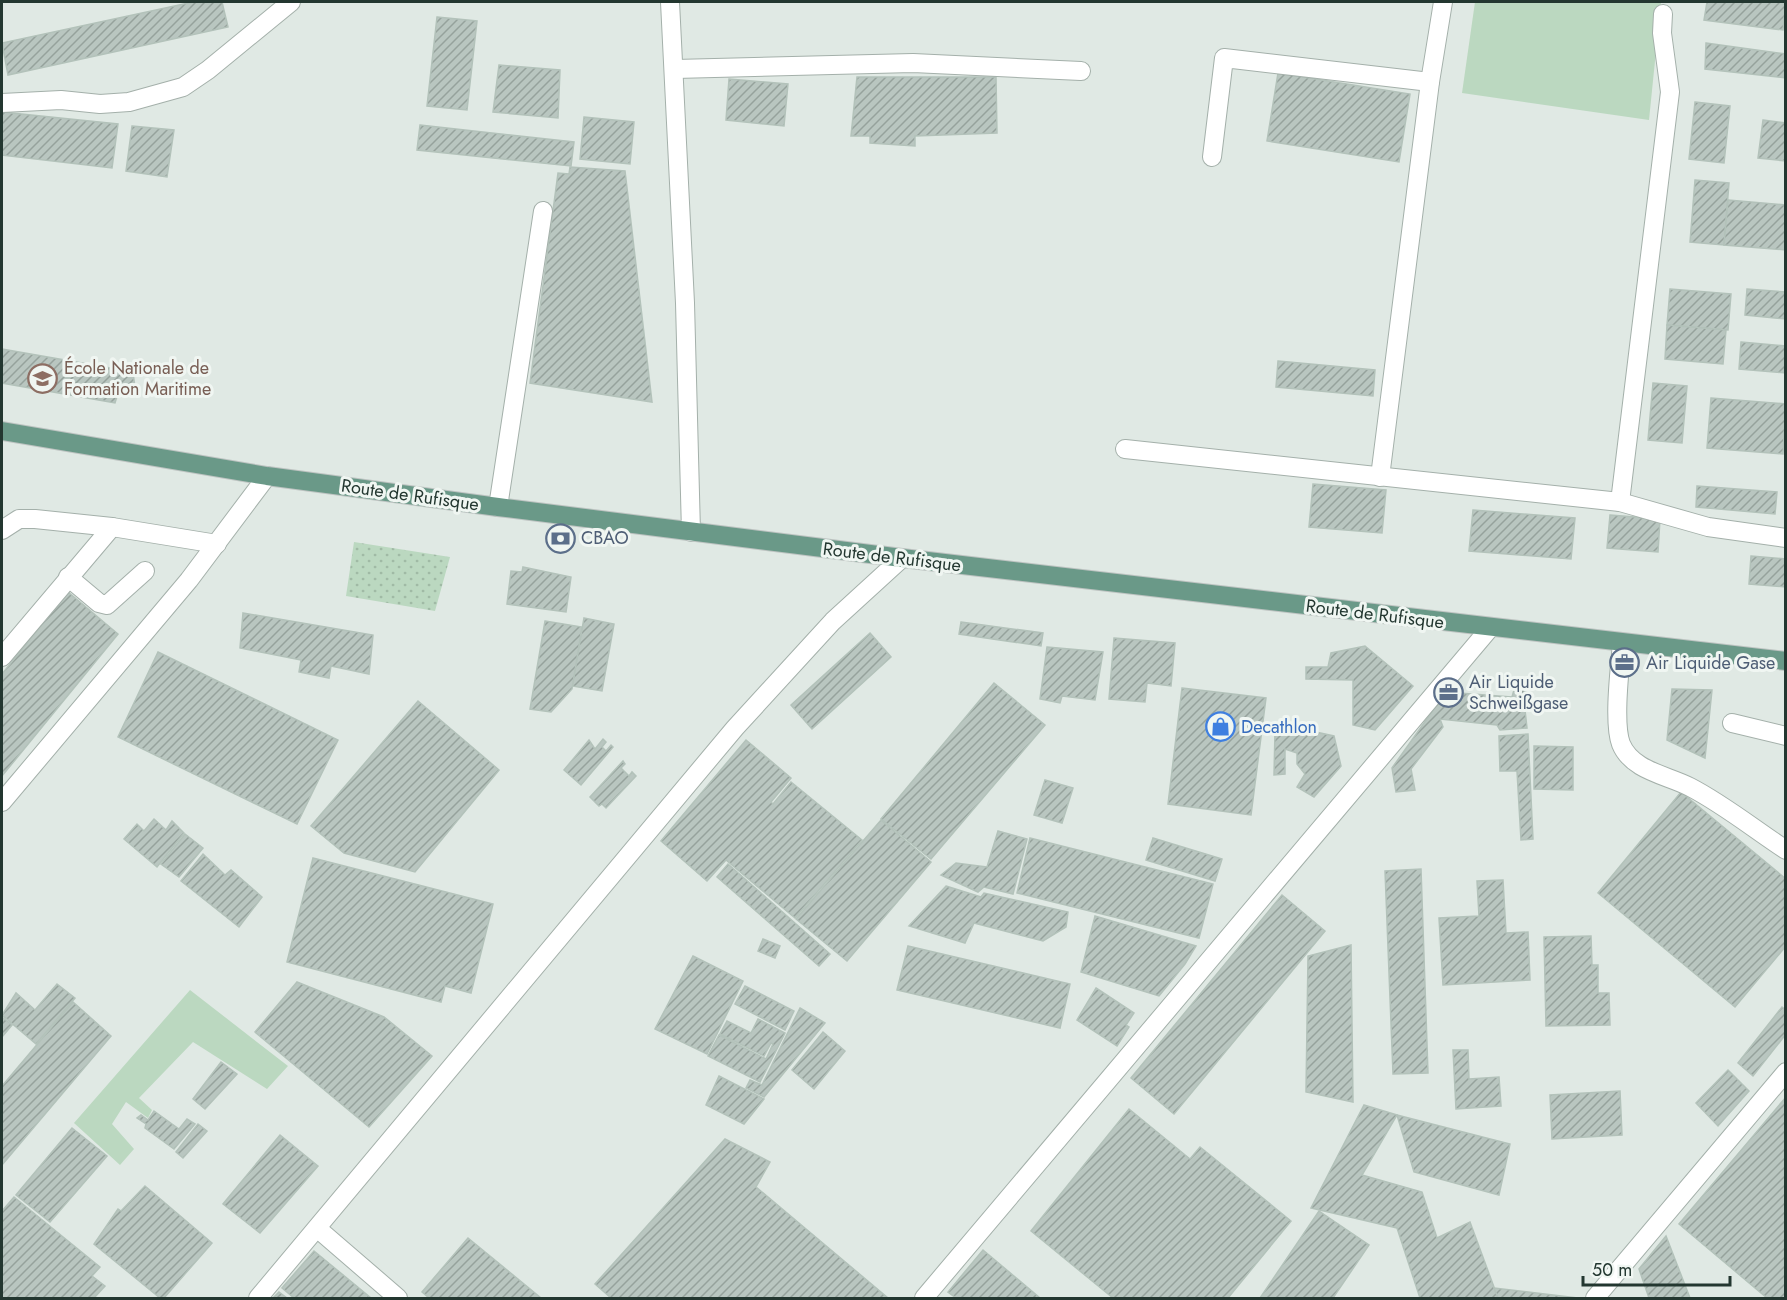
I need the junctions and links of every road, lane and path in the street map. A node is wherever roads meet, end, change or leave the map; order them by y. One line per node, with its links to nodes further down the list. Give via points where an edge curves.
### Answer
1 (291, 2): 8 (street, via 183,87 129,102)
2 (670, 2): 5 (street)
3 (1443, 2): 7 (street)
4 (1663, 14): 15 (street, via 1670,92)
5 (675, 69): 6 (street, via 913,63); 19 (street)
6 (1081, 70)
7 (1430, 82): 9 (street, via 1224,58); 14 (street)
8 (2, 102)
9 (1212, 157)
10 (543, 211): 16 (street)
11 (2, 431): 13 (main road, Route de Rufisque)
12 (1125, 449): 14 (street)
13 (267, 476): 16 (main road, Route de Rufisque); 21 (street)
14 (1380, 477): 15 (street)
15 (1620, 502): 20 (street, via 1708,527)
16 (498, 507): 19 (main road, Route de Rufisque)
17 (112, 527): 18 (street, via 19,519); 21 (street); 24 (street)
18 (2, 530)
19 (691, 532): 22 (main road, Route de Rufisque)
20 (1785, 538)
21 (218, 544): 31 (street)
22 (902, 558): 25 (main road, Route de Rufisque); 34 (street, via 832,621 735,728)
23 (145, 571): 24 (street, via 107,605 99,603)
24 (68, 577): 27 (street)
25 (1490, 628): 26 (main road, Route de Rufisque); 37 (street)
26 (1622, 643): 28 (main road, Route de Rufisque); 32 (street, via 1620,743 1627,754 1668,780 1689,786)
27 (2, 657)
28 (1785, 661)
29 (1732, 723): 30 (street)
30 (1785, 736)
31 (2, 802)
32 (1785, 850)
33 (1785, 1072): 38 (street)
34 (318, 1229): 35 (street); 36 (street)
35 (258, 1299)
36 (398, 1299)
37 (924, 1299)
38 (1595, 1299)

